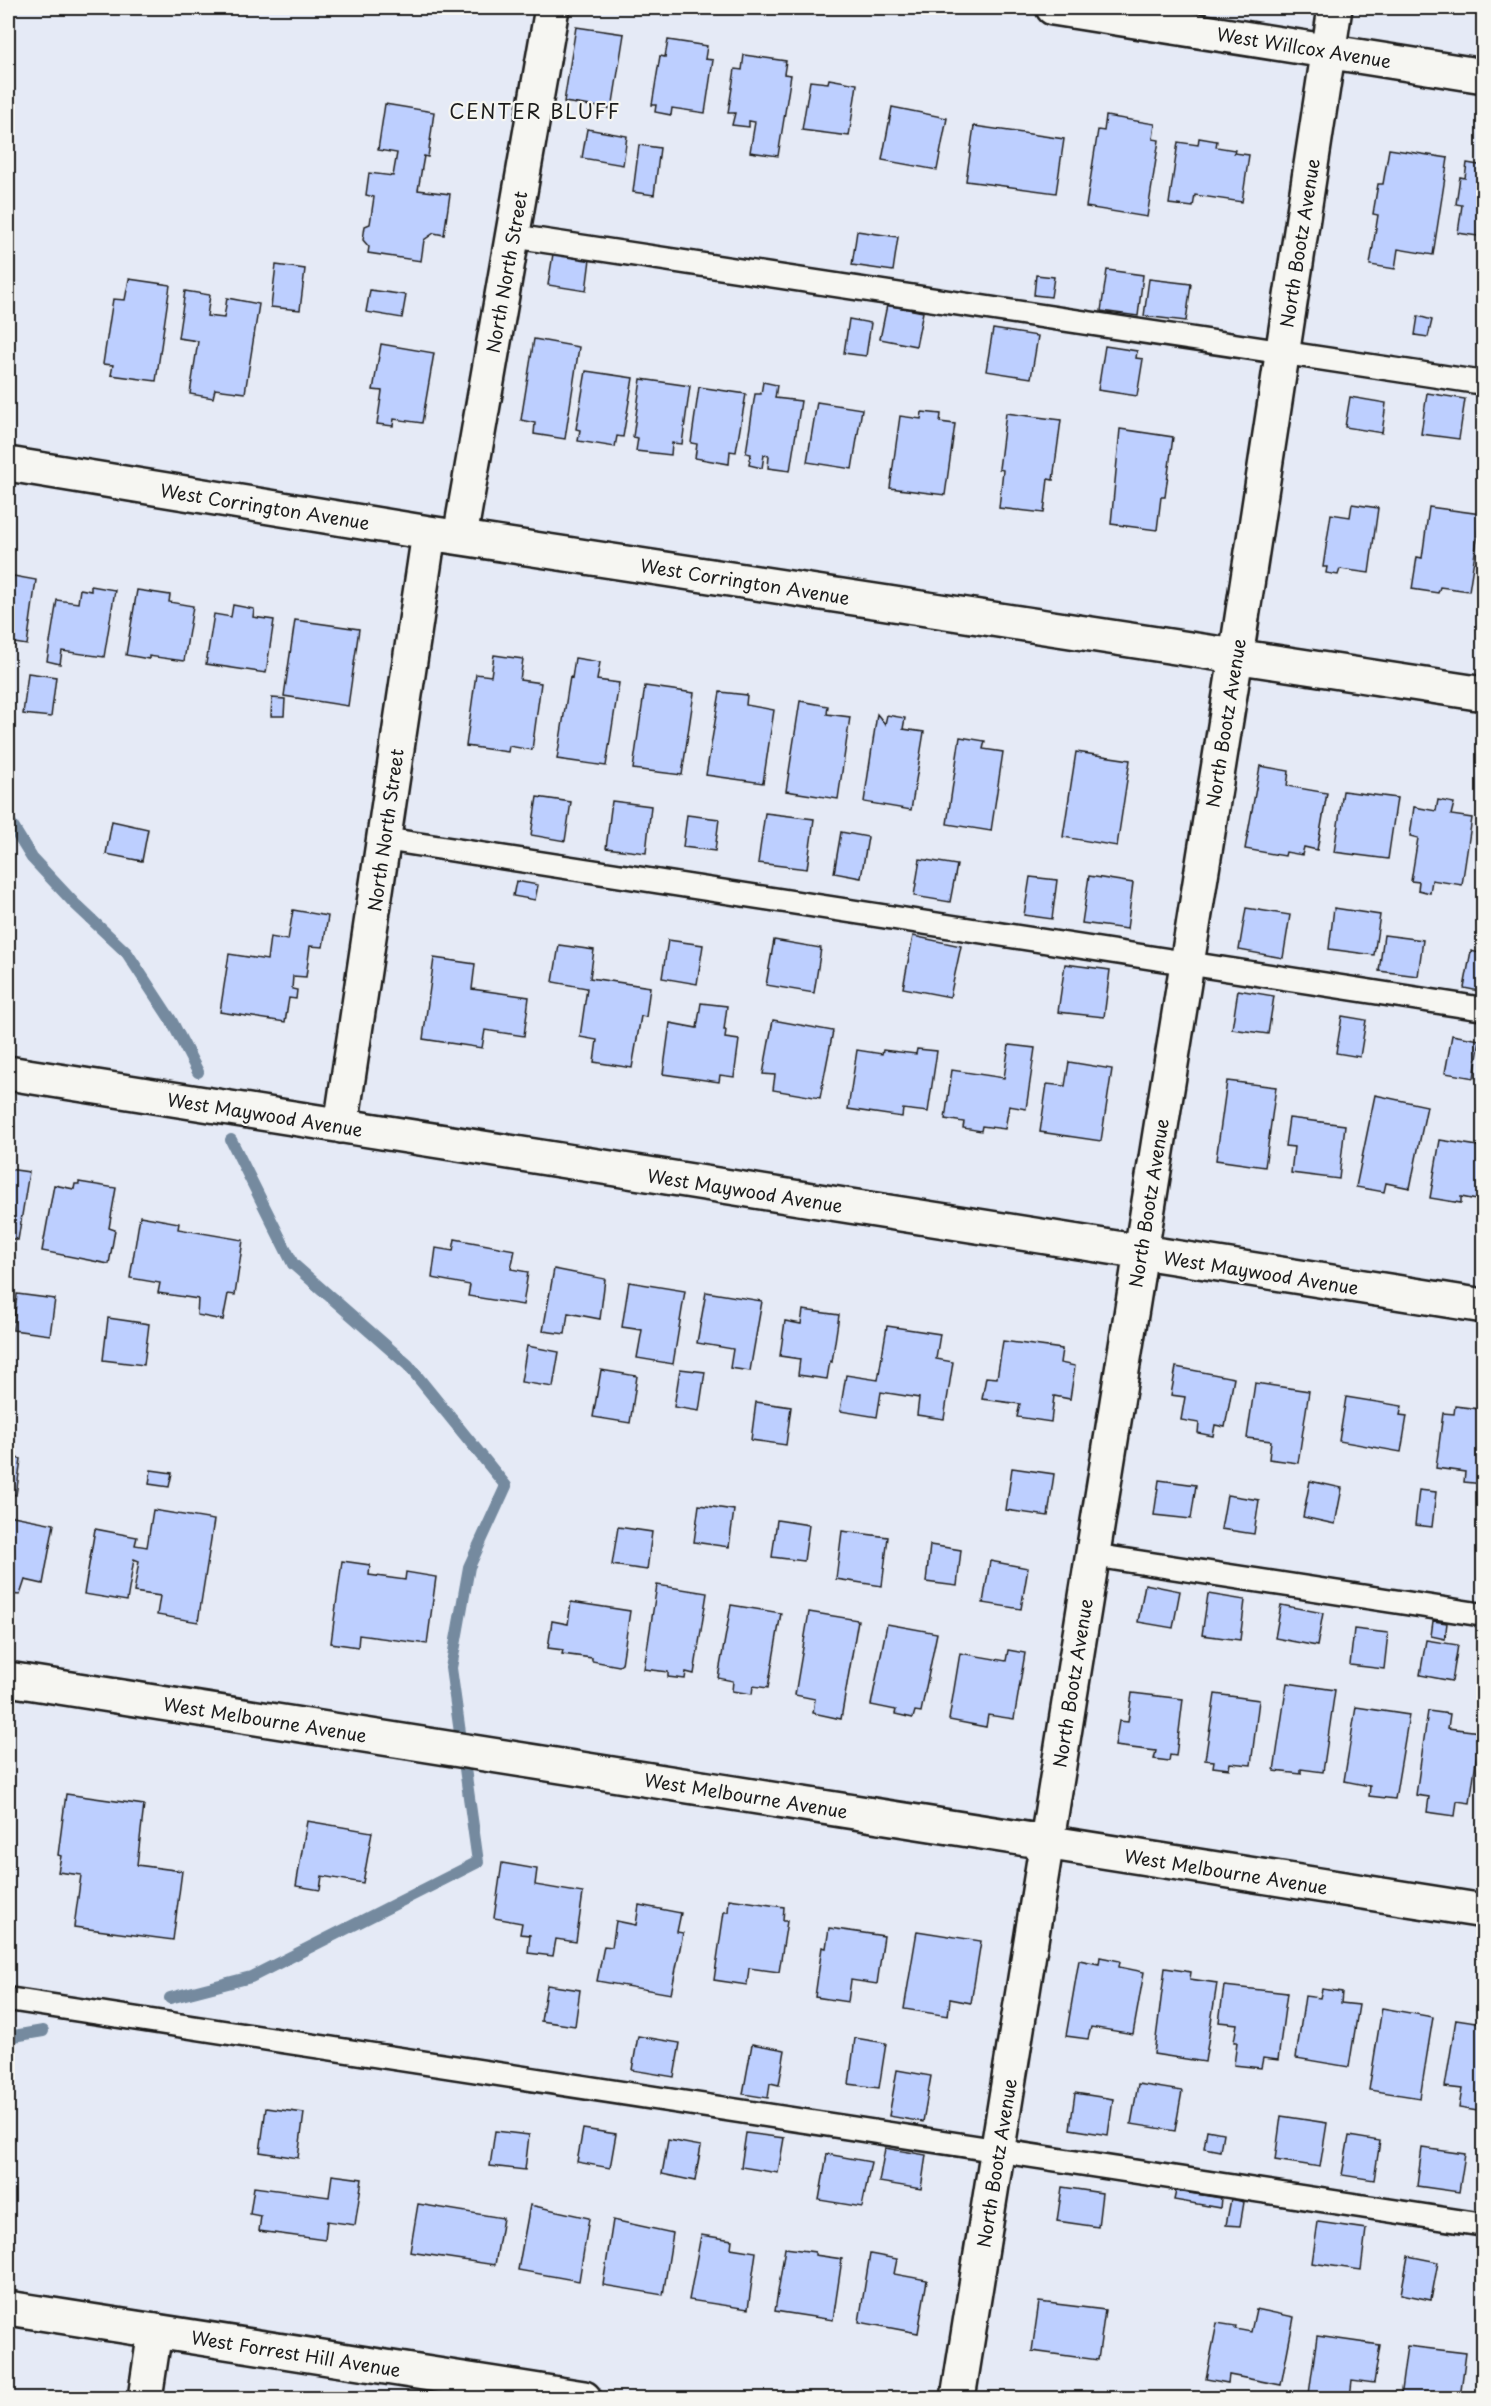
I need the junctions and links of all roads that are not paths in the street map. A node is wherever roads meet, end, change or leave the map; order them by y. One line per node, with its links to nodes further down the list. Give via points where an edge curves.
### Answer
1 (552, 8): 6 (street, North North Street)
2 (1053, 8): 4 (street, West Willcox Avenue)
3 (1335, 8): 4 (street, North Bootz Avenue)
4 (1328, 51): 5 (street, West Willcox Avenue); 7 (street, North Bootz Avenue)
5 (1484, 76)
6 (512, 236): 7 (lane); 10 (street, North North Street)
7 (1282, 351): 8 (lane); 11 (street, North Bootz Avenue)
8 (1484, 383)
9 (8, 464): 10 (street, West Corrington Avenue)
10 (445, 535): 11 (street, West Corrington Avenue); 13 (street, North North Street)
11 (1236, 657): 12 (street, West Corrington Avenue); 14 (street, North Bootz Avenue)
12 (1484, 694)
13 (384, 839): 14 (lane); 17 (street, North North Street)
14 (1187, 963): 15 (lane); 18 (street, North Bootz Avenue)
15 (1484, 1009)
16 (8, 1073): 17 (street, West Maywood Avenue)
17 (341, 1126): 18 (street, West Maywood Avenue)
18 (1140, 1253): 19 (street, West Maywood Avenue); 20 (street, North Bootz Avenue)
19 (1484, 1306)
20 (1092, 1555): 21 (lane); 23 (street, North Bootz Avenue)
21 (1484, 1615)
22 (8, 1679): 23 (street, West Melbourne Avenue)
23 (1046, 1842): 24 (street, West Melbourne Avenue); 26 (street, North Bootz Avenue)
24 (1484, 1911)
25 (8, 1999): 26 (lane)
26 (998, 2150): 27 (lane); 32 (street, North Bootz Avenue)
27 (1484, 2225)
28 (8, 2308): 29 (street, West Forrest Hill Avenue)
29 (155, 2331): 30 (street); 31 (street, West Forrest Hill Avenue)
30 (145, 2398)
31 (584, 2398)
32 (958, 2398)

